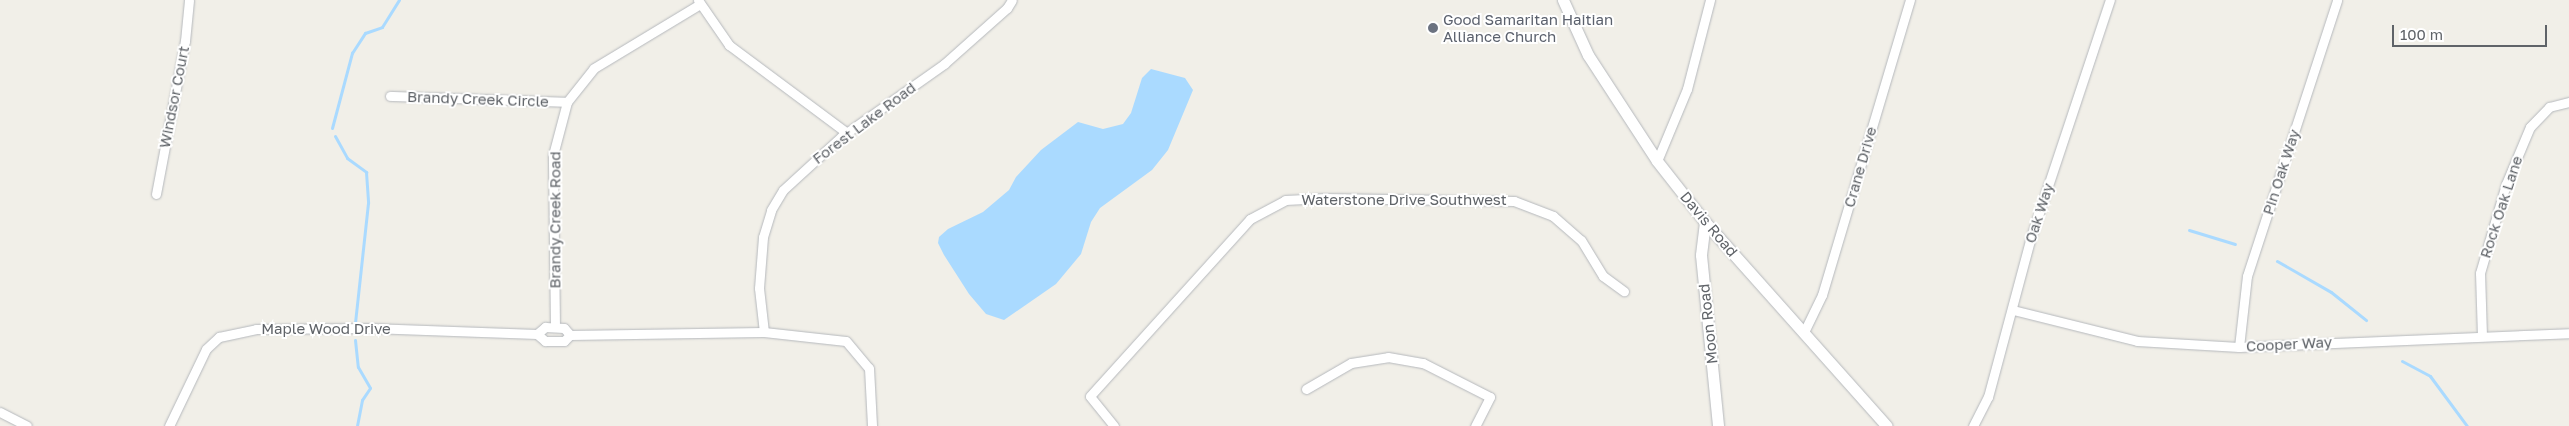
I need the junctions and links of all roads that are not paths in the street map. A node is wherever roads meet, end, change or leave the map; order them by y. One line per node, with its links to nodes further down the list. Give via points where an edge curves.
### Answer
1 (189, 0): 15 (street, Windsor Court, via 185,41)
2 (999, 0): 9 (street)
3 (1563, 0): 14 (street, Davis Road, via 1588,55)
4 (1710, 0): 14 (street, via 1687,89)
5 (1910, 0): 21 (street, Crane Drive, via 1822,295)
6 (2110, 0): 18 (street, Oak Way, via 2030,240)
7 (2337, 0): 26 (street, Pin Oak Way, via 2247,276)
8 (699, 2): 11 (street, Brandy Creek Road, via 594,68); 13 (street, via 729,45)
9 (1009, 4): 13 (street, Forest Lake Road, via 944,64)
10 (390, 96): 11 (street, Brandy Creek Circle)
11 (566, 102): 19 (street, Brandy Creek Road, via 553,155)
12 (2569, 102): 25 (street, Rock Oak Lane, via 2549,107 2530,127 2506,184 2480,273)
13 (847, 133): 20 (street, Forest Lake Road, via 783,190 771,210 763,237 759,288)
14 (1657, 161): 16 (street, Davis Road)
15 (156, 194)
16 (1705, 222): 21 (street, Davis Road); 34 (street, Moon Road, via 1701,255)
17 (1624, 291): 32 (street, Waterstone Drive Southwest, via 1603,276 1581,240 1553,216 1514,201 1285,200 1250,219 1090,396)
18 (2013, 310): 26 (street, Cooper Way, via 2137,340); 36 (street, Oak Way, via 1988,397)
19 (555, 327): 23 (street, Maple Wood Drive, via 545,327); 24 (street, Maple Wood Drive, via 564,328)
20 (764, 332): 24 (street, Maple Wood Drive); 31 (street, Maple Wood Drive, via 834,339 853,346 869,368)
21 (1804, 332): 35 (street, Davis Road)
22 (2569, 333): 25 (street, Cooper Way)
23 (537, 334): 24 (street, Maple Wood Drive, via 545,341 564,341); 30 (street, Maple Wood Drive, via 370,328 237,332 219,338 206,349)
24 (570, 335)
25 (2482, 336): 26 (street, Cooper Way)
26 (2238, 347)
27 (1306, 389): 33 (street, via 1351,363 1388,356 1423,363 1490,397)
28 (0, 412): 29 (street)
29 (27, 426)
30 (169, 426)
31 (872, 426)
32 (1114, 426)
33 (1475, 426)
34 (1718, 426)
35 (1887, 426)
36 (1974, 426)

